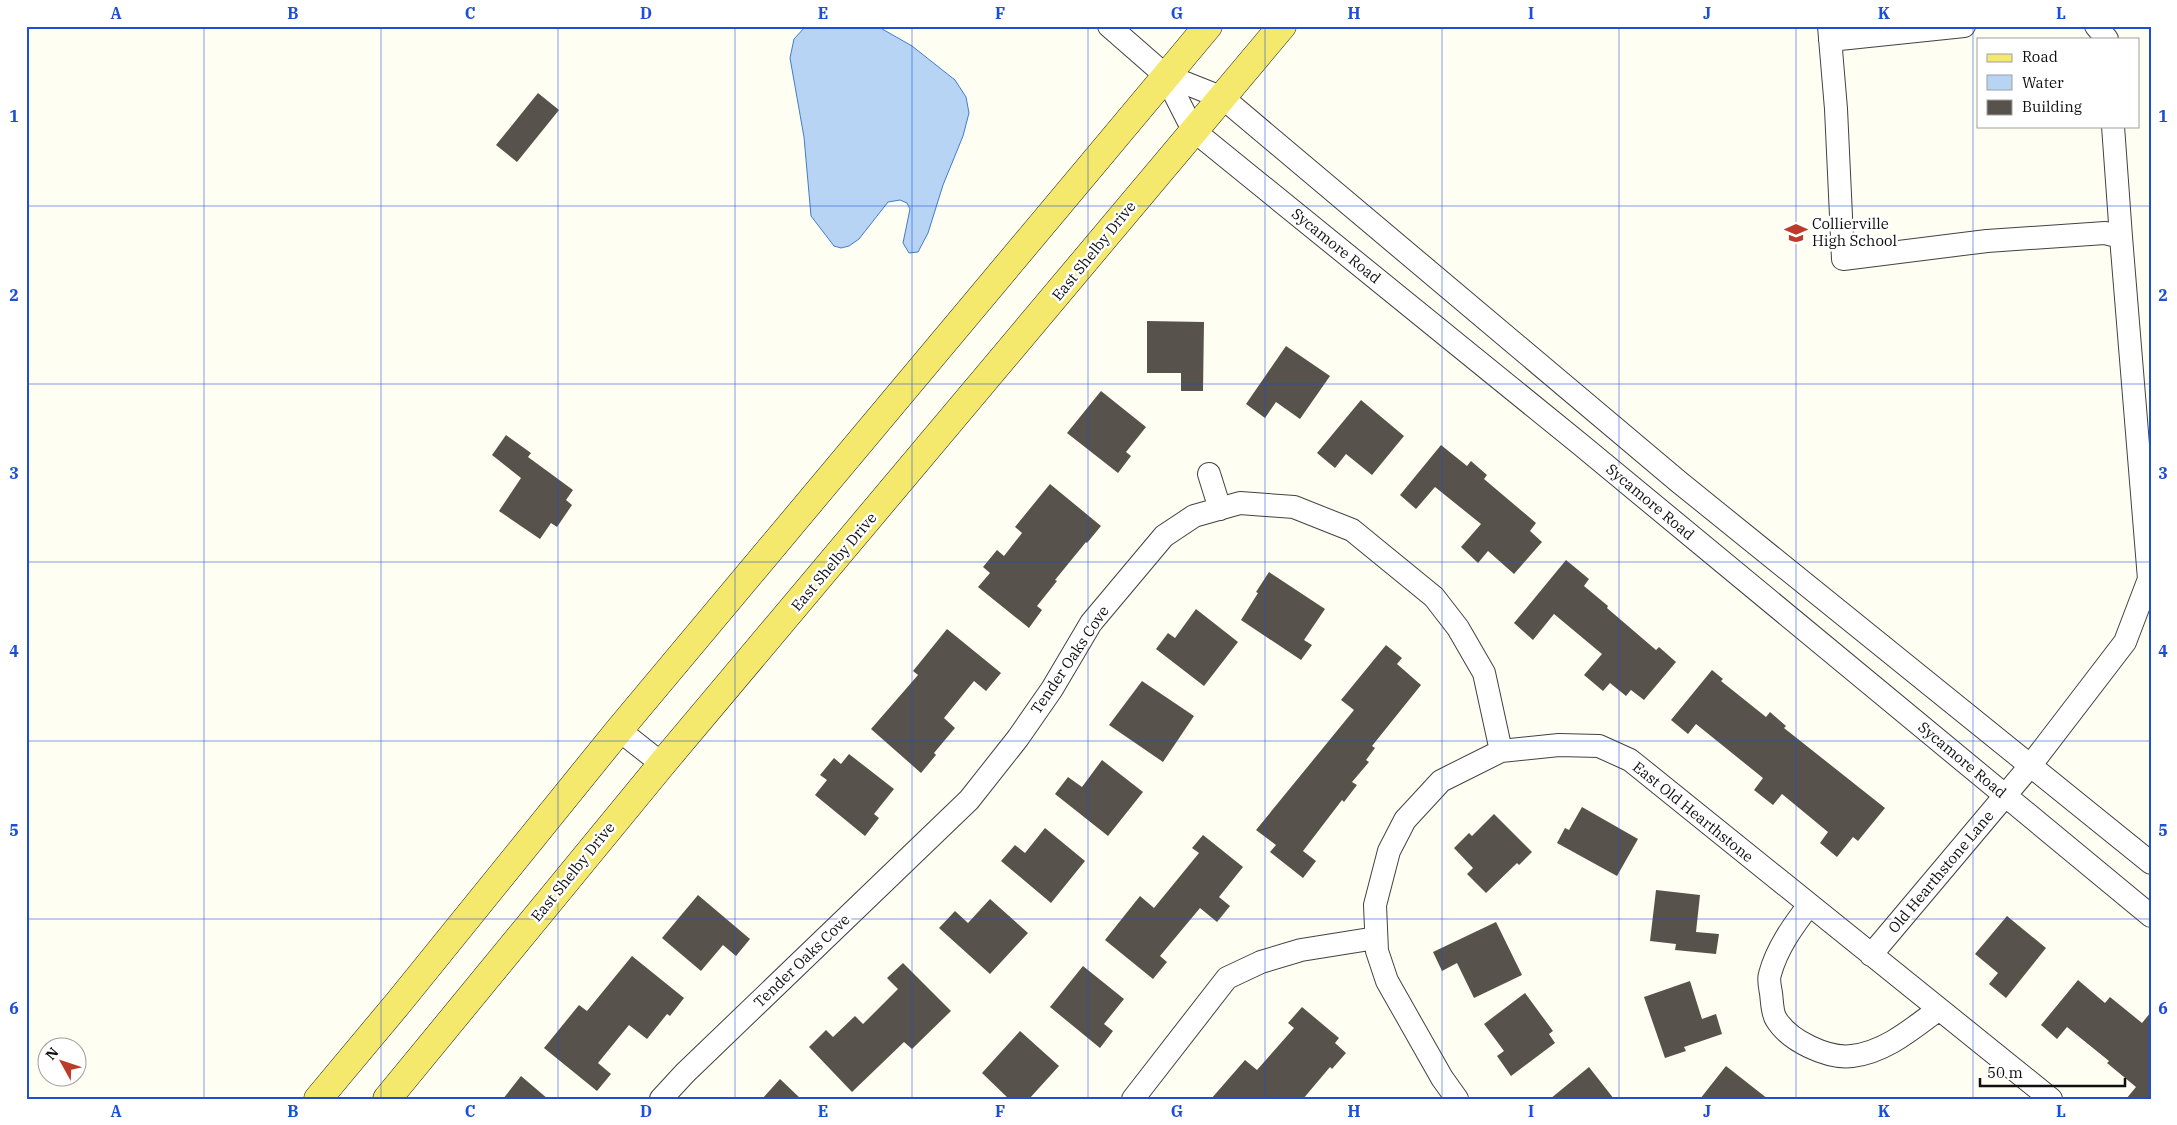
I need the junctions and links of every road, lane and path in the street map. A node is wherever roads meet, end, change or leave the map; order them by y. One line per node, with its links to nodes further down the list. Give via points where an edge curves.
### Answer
1 (1110, 26): 8 (street, Sycamore Road)
2 (1208, 26): 8 (main road)
3 (1282, 26): 9 (main road, East Shelby Drive)
4 (1964, 26): 6 (street)
5 (2096, 26): 7 (street)
6 (1829, 33): 12 (street, via 1843,259 1987,241 2105,233)
7 (2105, 38)
8 (1165, 75): 9 (street, Sycamore Road); 11 (street, Sycamore Road); 15 (main road)
9 (1223, 98): 11 (main road, East Shelby Drive); 18 (street, Sycamore Road, via 1679,482)
10 (2113, 128): 12 (street, Old Hearthstone Lane)
11 (1193, 130): 17 (main road, East Shelby Drive); 19 (street, Sycamore Road)
12 (2121, 237): 18 (street, Old Hearthstone Lane, via 2149,579 2125,642)
13 (1209, 474): 14 (street)
14 (1220, 509): 16 (street, Tender Oaks Cove, via 1240,503 1294,507 1352,530 1434,597 1458,628 1484,674); 28 (street, Tender Oaks Cove, via 1194,516 1164,536 1091,623 1052,690 969,800)
15 (619, 730): 17 (street); 26 (main road)
16 (1500, 751): 21 (street, East Old Hearthstone, via 1559,745 1599,746 1630,760); 23 (street, East Old Hearthstone, via 1441,781 1404,820 1389,850 1375,905)
17 (662, 764): 27 (main road, East Shelby Drive)
18 (2030, 766): 19 (street, Old Hearthstone Lane); 20 (street, Sycamore Road)
19 (2006, 796): 22 (street, Sycamore Road); 24 (street, Old Hearthstone Lane)
20 (2151, 863)
21 (1809, 905): 24 (street, East Old Hearthstone); 25 (street, via 1787,933 1769,976 1775,1019 1794,1037 1811,1048 1836,1056 1853,1056 1878,1049 1901,1037)
22 (2151, 916)
23 (1376, 938): 29 (street, via 1301,950 1261,962 1227,978); 30 (street, East Old Hearthstone, via 1377,952 1387,981)
24 (1871, 955): 25 (street, East Old Hearthstone)
25 (1939, 1009): 31 (street, East Old Hearthstone)
26 (318, 1099)
27 (387, 1099)
28 (661, 1099)
29 (1133, 1099)
30 (1457, 1099)
31 (2051, 1099)

